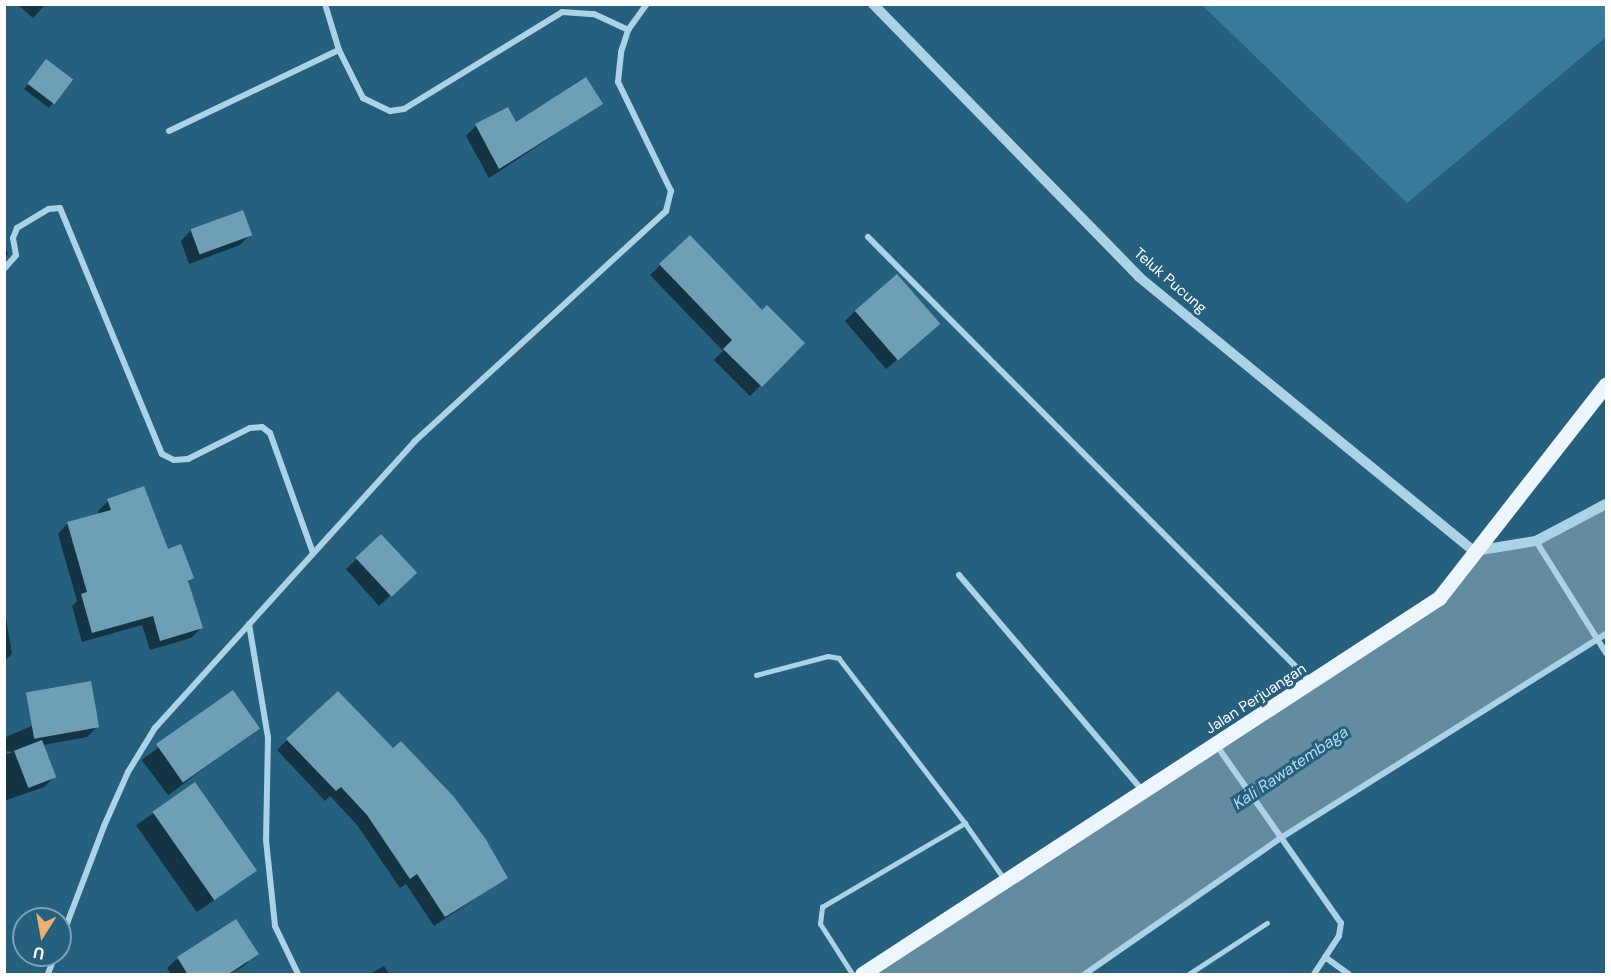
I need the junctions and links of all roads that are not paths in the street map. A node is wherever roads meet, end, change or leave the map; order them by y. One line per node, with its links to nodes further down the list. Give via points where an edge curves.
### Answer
1 (325, 4): 5 (street)
2 (646, 4): 4 (street)
3 (873, 4): 12 (street, Teluk Pucung, via 1139,277)
4 (628, 30): 5 (street, via 594,14 562,12 404,109 390,111 363,98); 13 (street, via 618,82 672,191 666,211 414,442)
5 (339, 50): 6 (street)
6 (169, 131)
7 (868, 237): 20 (street)
8 (4, 269): 13 (street, via 16,255 13,238 17,228 49,209 60,208 162,454 174,460 188,459 250,428 262,427 270,433)
9 (1606, 384): 12 (main road, Jalan Perjuangan)
10 (1606, 504): 11 (street)
11 (1536, 540): 12 (street); 17 (street)
12 (1474, 551): 20 (main road, Jalan Perjuangan, via 1439,598)
13 (313, 553): 15 (street)
14 (959, 575): 22 (street)
15 (249, 624): 26 (street, via 156,728 128,772); 29 (street, via 268,736 266,840 275,926)
16 (1606, 634): 17 (street)
17 (1599, 639): 18 (street); 24 (street)
18 (1606, 653)
19 (756, 675): 23 (lane, via 828,656 839,658)
20 (1312, 684): 21 (main road, Jalan Perjuangan)
21 (1216, 746): 22 (main road, Jalan Perjuangan); 24 (street)
22 (1142, 790): 25 (main road, Jalan Perjuangan)
23 (965, 823): 25 (lane); 30 (lane, via 822,907 820,924)
24 (1279, 839): 28 (street, via 1341,923 1339,936); 32 (street)
25 (1005, 879): 31 (main road, Jalan Perjuangan)
26 (72, 912)
27 (1267, 923): 33 (lane)
28 (1325, 957): 34 (street); 35 (street)
29 (298, 975)
30 (852, 975)
31 (862, 975)
32 (1085, 975)
33 (1189, 975)
34 (1314, 975)
35 (1348, 975)

